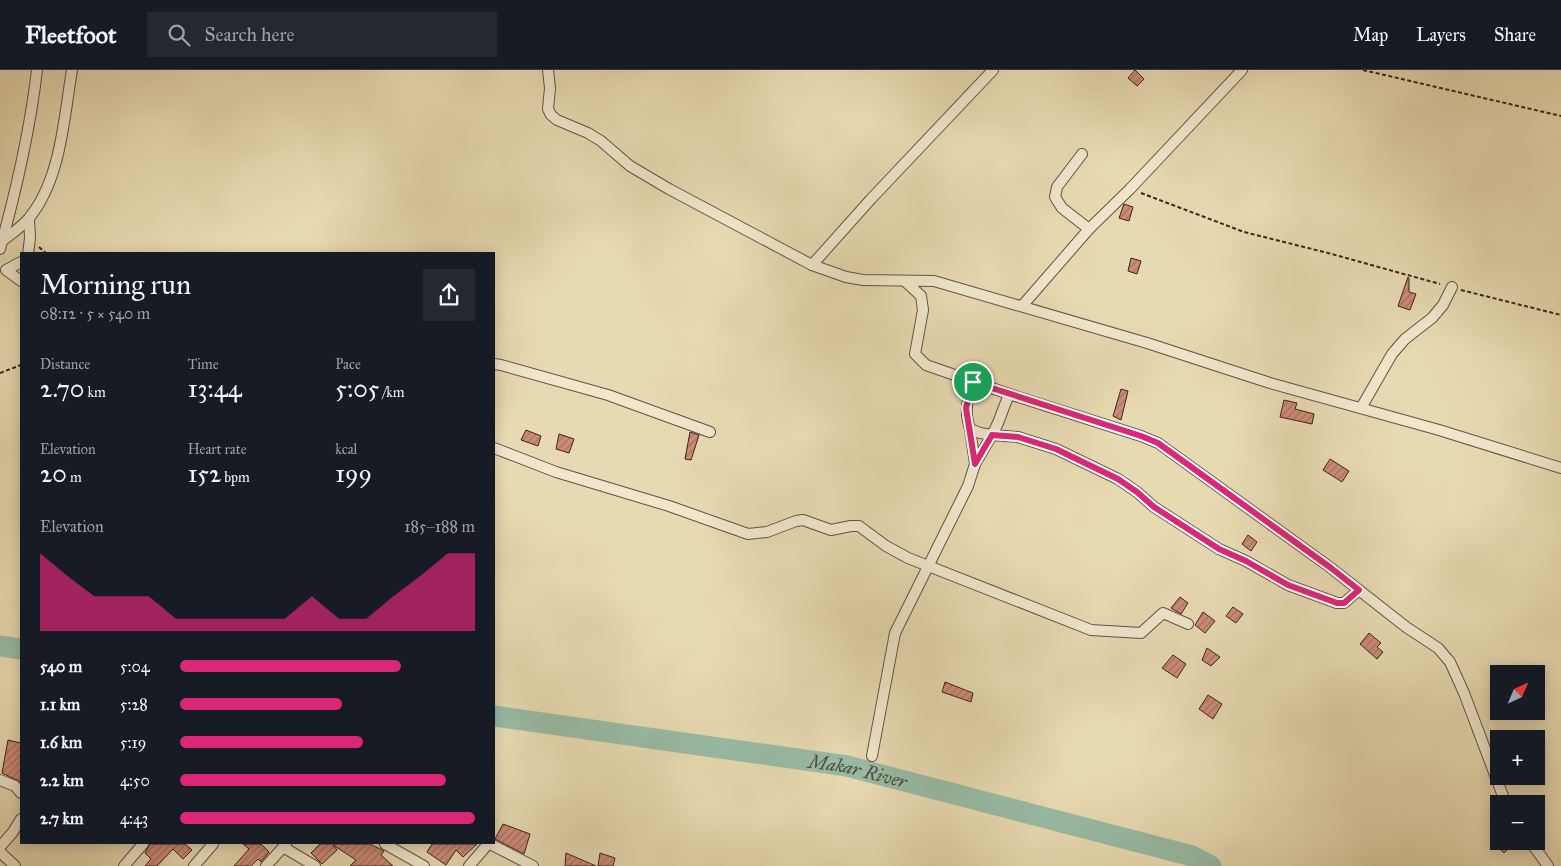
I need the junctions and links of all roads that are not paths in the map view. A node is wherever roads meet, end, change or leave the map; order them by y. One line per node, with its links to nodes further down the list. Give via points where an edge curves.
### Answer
1 (37, 70): 9 (street)
2 (72, 70): 7 (street, via 51,178)
3 (548, 70): 12 (street, via 548,109 557,120 601,141 630,166 669,189)
4 (993, 70): 12 (street)
5 (1242, 70): 8 (street)
6 (1082, 154): 8 (street, via 1057,187 1055,197 1062,208)
7 (29, 219): 9 (street); 10 (street)
8 (1089, 229): 19 (street)
9 (1, 245)
10 (28, 252)
11 (20, 262): 13 (street)
12 (812, 265): 15 (street, via 846,278)
13 (3, 269): 14 (street)
14 (20, 280)
15 (905, 281): 16 (street); 18 (street)
16 (934, 281): 18 (street); 19 (street)
17 (1452, 288): 23 (street, via 1432,318 1392,354)
18 (922, 296): 21 (street, via 923,310 915,354 926,365)
19 (1022, 306): 23 (street)
20 (495, 364): 25 (street, via 608,395)
21 (973, 382): 22 (street); 24 (street, via 966,408)
22 (1009, 394): 26 (street); 31 (street, via 1158,443)
23 (1361, 408): 29 (street)
24 (970, 429): 26 (street); 28 (street)
25 (710, 432)
26 (992, 435): 28 (street); 31 (street, via 1035,441 1118,479 1154,507 1219,549 1288,585 1337,603 1344,603)
27 (495, 448): 30 (street, via 556,472 748,534 767,532 796,520 831,530 859,526 886,546)
28 (975, 464): 30 (street, via 968,486)
29 (1561, 468)
30 (927, 566): 32 (street, via 1091,630 1141,632 1163,613); 33 (street, via 892,644)
31 (1359, 590): 36 (street, via 1438,648 1450,662)
32 (1188, 624)
33 (872, 756)
34 (0, 780): 35 (street)
35 (20, 792)
36 (1503, 795)
37 (20, 821): 43 (street)
38 (143, 844): 47 (street)
39 (213, 844): 48 (street)
40 (385, 844): 51 (street)
41 (489, 844): 52 (street); 53 (street)
42 (284, 846): 49 (street); 50 (street)
43 (0, 847)
44 (1536, 850): 54 (street)
45 (0, 852): 46 (street)
46 (15, 866)
47 (124, 866)
48 (194, 866)
49 (266, 866)
50 (315, 866)
51 (424, 866)
52 (469, 866)
53 (533, 866)
54 (1548, 866)

